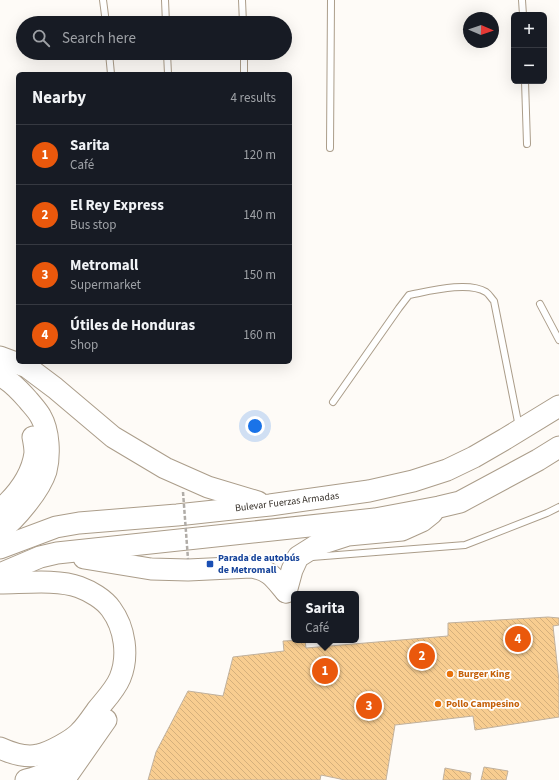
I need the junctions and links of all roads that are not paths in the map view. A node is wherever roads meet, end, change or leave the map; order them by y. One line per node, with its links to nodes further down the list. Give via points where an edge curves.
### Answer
1 (103, 0): 7 (lane)
2 (165, 0): 8 (lane)
3 (242, 0): 9 (lane)
4 (331, 0): 18 (lane)
5 (522, 0): 6 (lane)
6 (523, 12)
7 (105, 16)
8 (166, 16)
9 (243, 16)
10 (110, 60): 13 (lane)
11 (167, 60): 14 (lane)
12 (244, 60): 15 (lane)
13 (111, 72)
14 (168, 72)
15 (244, 72)
16 (525, 84): 17 (lane)
17 (527, 144)
18 (330, 148)
19 (540, 304): 20 (lane)
20 (559, 340)
21 (0, 357): 22 (highway)
22 (16, 363)
23 (19, 364): 30 (highway, via 55,388 113,437 164,468 208,487)
24 (0, 376): 34 (highway, via 21,392 41,416 47,432 48,449 46,471 33,495)
25 (0, 390): 33 (highway, via 19,407 32,431 35,452 29,474 13,498)
26 (333, 402): 28 (lane, via 409,295 453,287 479,289 488,293 494,302)
27 (559, 406): 28 (highway, Bulevar Fuerzas Armadas)
28 (520, 431): 30 (highway, Bulevar Fuerzas Armadas, via 447,470 413,481 369,491)
29 (559, 447): 31 (highway, via 460,502)
30 (270, 505): 35 (highway, Bulevar Fuerzas Armadas, via 78,522 56,527)
31 (439, 507): 36 (highway, via 375,519); 37 (highway, via 422,521 402,530 348,535 317,545 298,557)
32 (559, 507): 37 (lane, via 465,545 316,556 300,561)
33 (0, 510)
34 (0, 531)
35 (0, 548)
36 (58, 553): 37 (highway, via 151,569 260,568 270,573 286,592); 38 (highway, via 16,566)
37 (292, 570)
38 (0, 576): 43 (highway, via 41,571 83,573 109,589 123,605 132,622 137,657 132,680)
39 (0, 583): 40 (highway, via 54,582 78,586 94,594 110,608 120,626 125,648 120,677 116,686)
40 (80, 732): 41 (highway, via 38,755 23,755); 42 (highway, via 72,750 52,770)
41 (0, 748)
42 (26, 780)
43 (64, 780)

